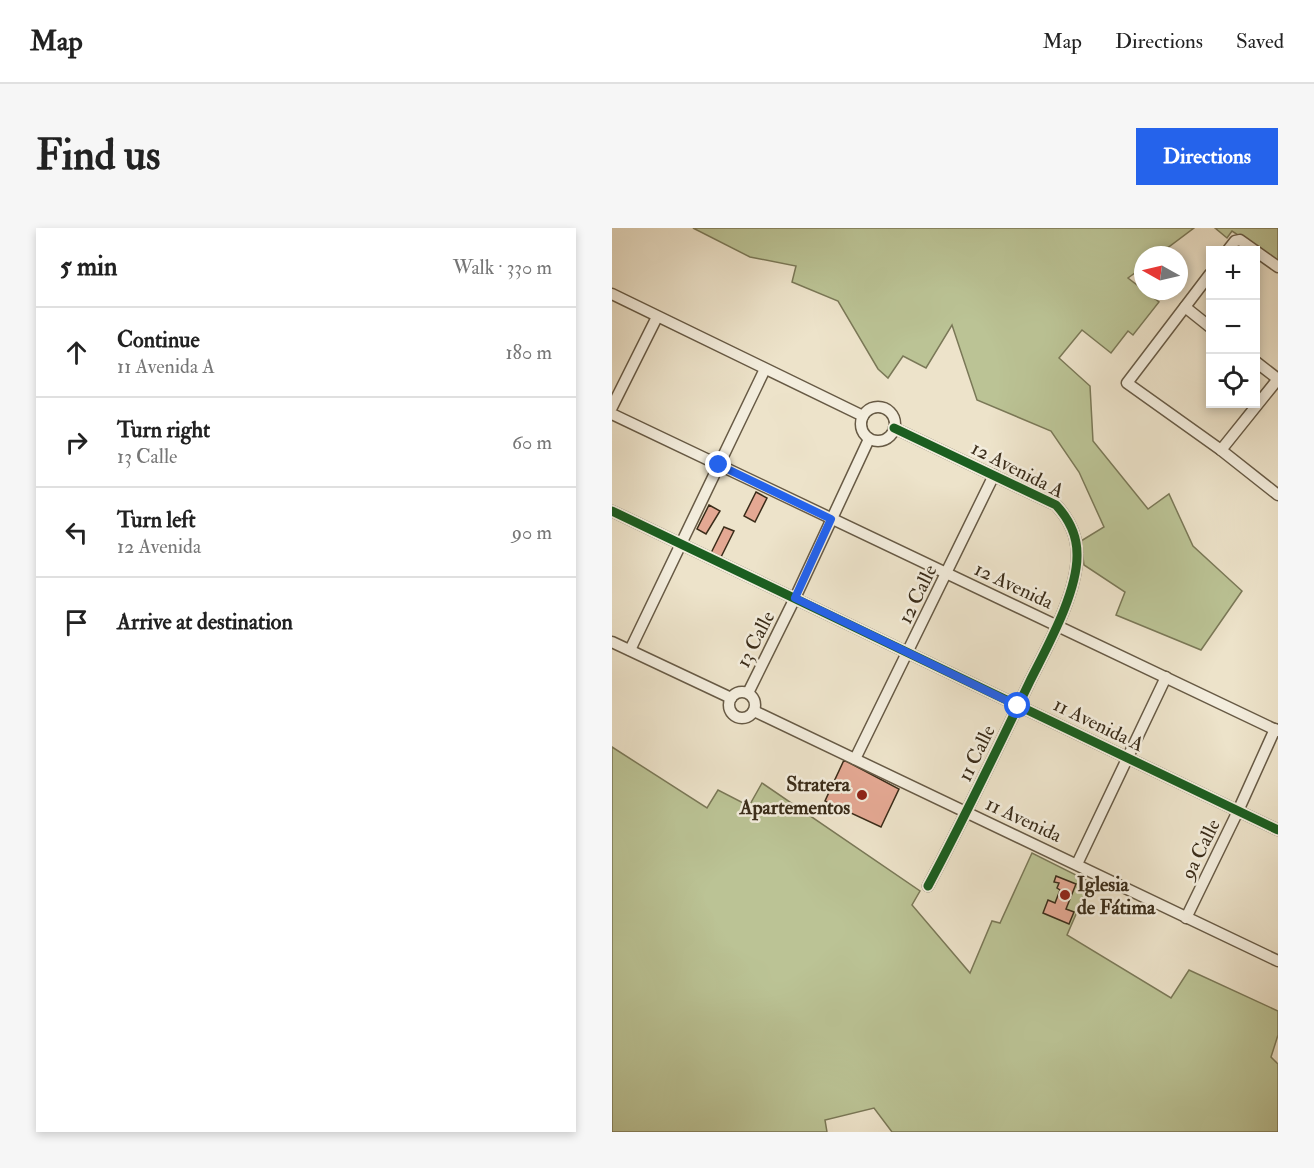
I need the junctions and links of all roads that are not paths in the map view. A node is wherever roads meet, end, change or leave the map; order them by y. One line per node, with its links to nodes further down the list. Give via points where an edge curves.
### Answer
1 (1231, 246): 2 (street, via 1240,240)
2 (1248, 246)
3 (1260, 254): 4 (street)
4 (1278, 267)
5 (1206, 279): 7 (street)
6 (612, 294): 8 (street)
7 (1185, 307): 9 (street); 18 (street, via 1127,383)
8 (657, 317): 11 (street); 13 (street)
9 (1206, 324)
10 (1260, 365): 12 (street)
11 (765, 369): 15 (street); 19 (street)
12 (1278, 379): 18 (street)
13 (612, 407)
14 (612, 414): 19 (street, 12 Avenida)
15 (863, 416): 16 (street, via 871,409 886,410 893,417); 17 (street, via 861,428)
16 (894, 428): 17 (street, via 884,440); 20 (street, 12 Avenida A)
17 (869, 439): 23 (street, 13 Calle)
18 (1221, 450): 21 (street)
19 (719, 465): 23 (street, 12 Avenida); 24 (street)
20 (994, 476): 25 (street, 12 Calle); 26 (street, 12 Avenida A, via 1056,505 1064,514 1072,527 1077,553)
21 (1278, 495)
22 (612, 511): 24 (street, 11 Avenida A)
23 (831, 519): 25 (street, 12 Avenida); 27 (street, 13 Calle)
24 (680, 544): 27 (street, 11 Avenida A); 30 (street)
25 (947, 574): 28 (street, 12 Avenida); 31 (street, 12 Calle)
26 (1074, 578): 28 (street, 11 Calle)
27 (795, 598): 31 (street, 11 Avenida A); 33 (street, 13 Calle)
28 (1057, 625): 32 (street, 12 Avenida); 35 (street, 11 Calle)
29 (612, 642): 30 (street)
30 (630, 650): 34 (street)
31 (908, 653): 35 (street, 11 Avenida A); 39 (street, 12 Calle)
32 (1166, 677): 37 (street, 12 Avenida); 38 (street)
33 (748, 693): 34 (street, via 736,693); 36 (street, via 756,702)
34 (730, 698): 36 (street, via 730,711 736,717 748,717)
35 (1018, 706): 38 (street, 11 Avenida A); 41 (street, 11 Calle)
36 (754, 711): 39 (street, 11 Avenida)
37 (1277, 730): 40 (street, 9a Calle)
38 (1128, 758): 40 (street, 11 Avenida A); 43 (street)
39 (855, 759): 41 (street, 11 Avenida)
40 (1239, 811): 42 (street, 11 Avenida A); 45 (street, 9a Calle)
41 (967, 812): 43 (street, 11 Avenida); 44 (street, 11 Calle)
42 (1278, 830)
43 (1077, 864): 45 (street, 11 Avenida)
44 (928, 886)
45 (1186, 918): 46 (street, 11 Avenida)
46 (1278, 961)

